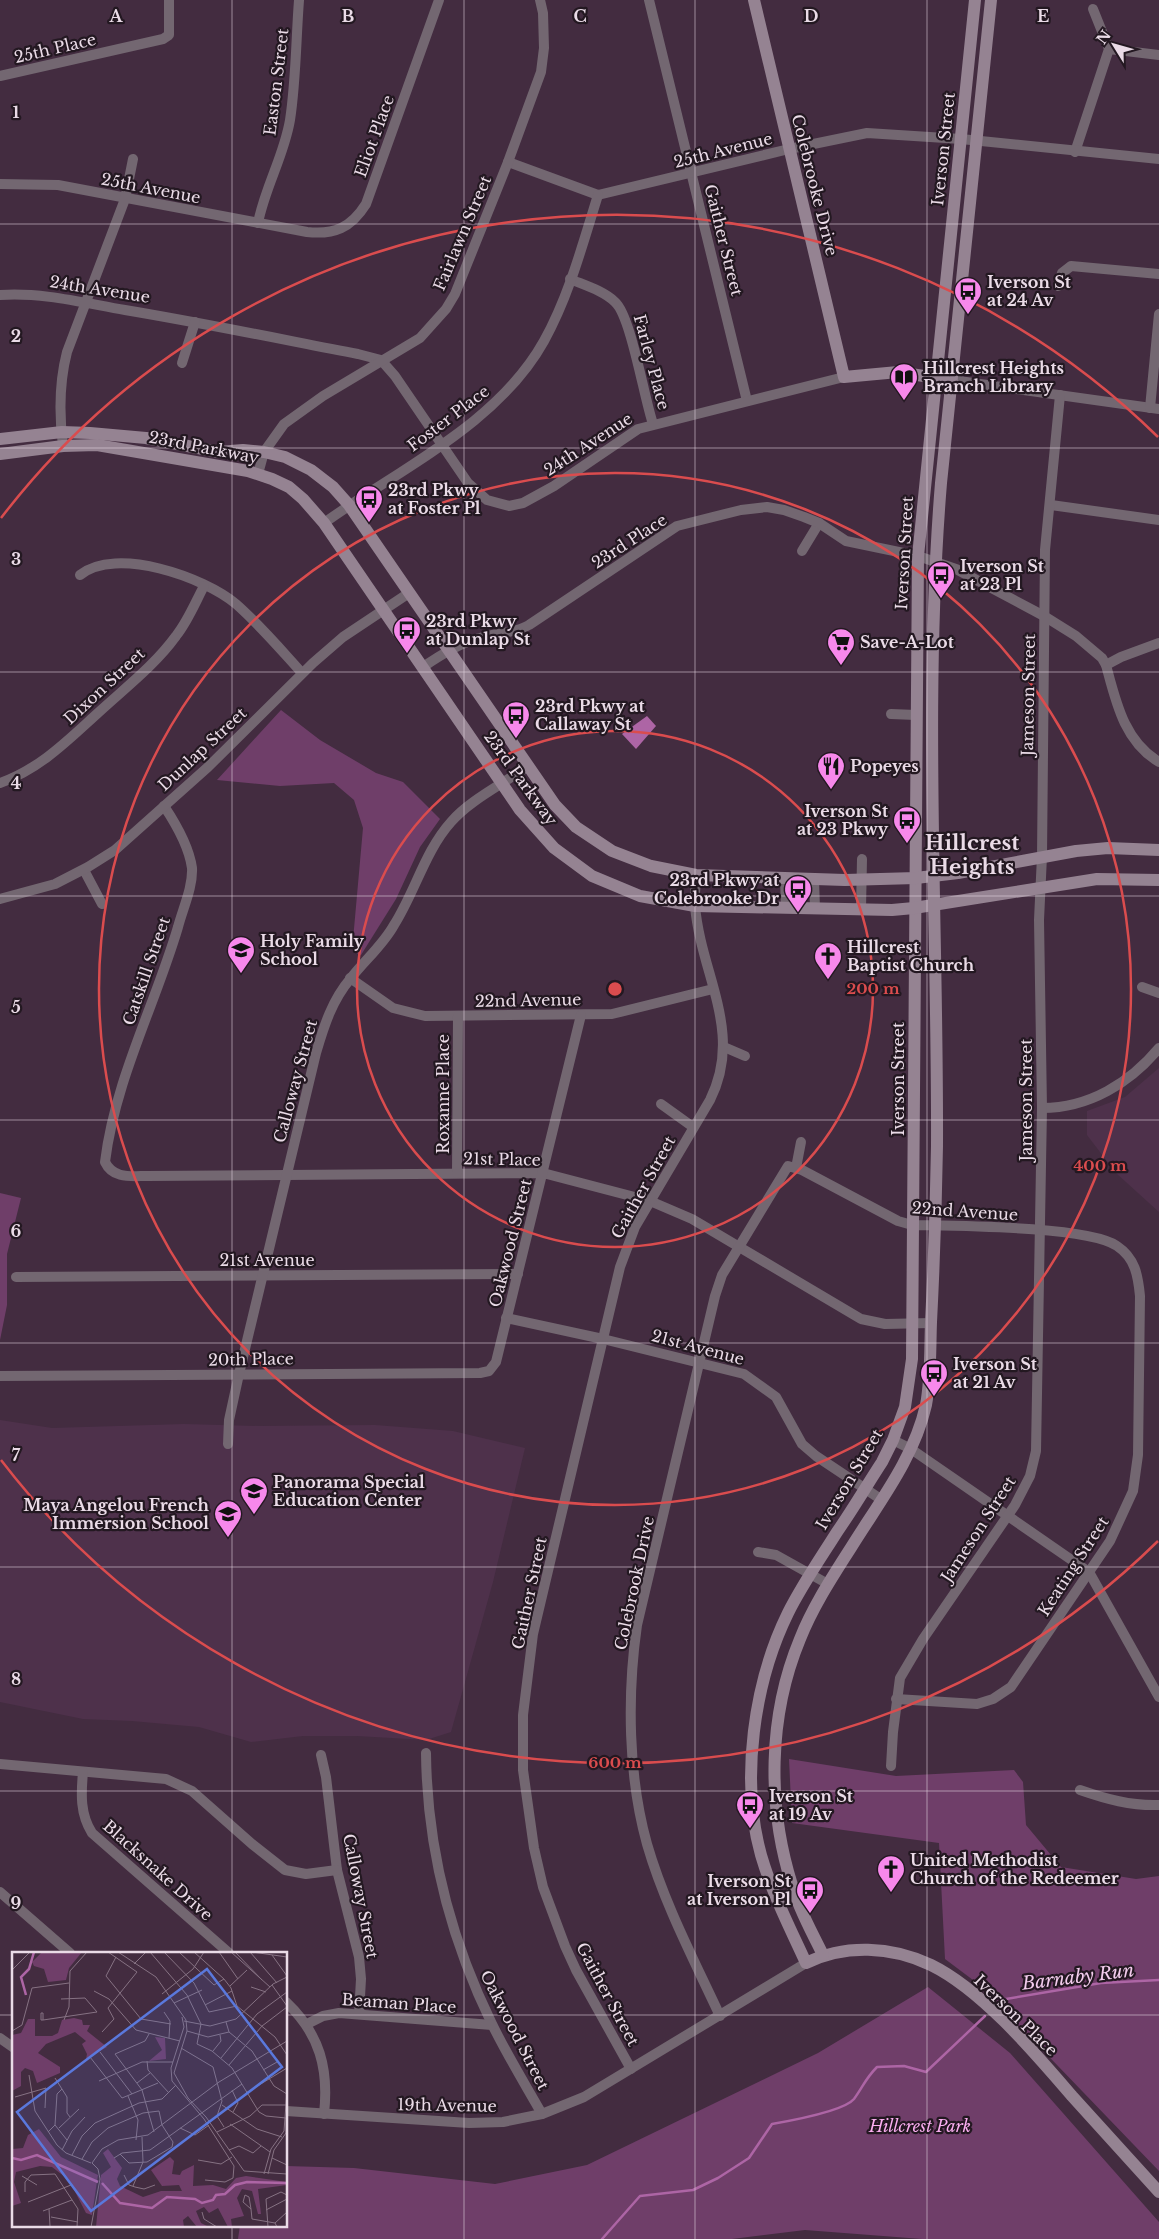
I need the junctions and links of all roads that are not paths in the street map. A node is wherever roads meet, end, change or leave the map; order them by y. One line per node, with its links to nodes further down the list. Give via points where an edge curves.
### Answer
1 (169, 0): 12 (street, 25th Place, via 169,35 163,39)
2 (299, 0): 24 (street, Easton Street, via 290,119 262,200)
3 (439, 0): 25 (street, Eliot Place, via 359,216 339,231 326,234)
4 (540, 0): 19 (street, Fairlawn Street, via 544,48 540,72)
5 (649, 0): 20 (street, Gaither Street)
6 (754, 0): 15 (main road, Colebrooke Drive)
7 (975, 0): 13 (main road, Iverson Street)
8 (991, 0): 14 (main road, Iverson Street)
9 (1093, 9): 10 (street)
10 (1109, 49): 11 (street); 16 (street)
11 (1159, 55)
12 (0, 76)
13 (961, 139): 14 (street, 25th Avenue); 15 (street, 25th Avenue, via 867,133); 36 (main road, Iverson Street)
14 (976, 140): 16 (street, 25th Avenue); 37 (main road, Iverson Street)
15 (789, 149): 20 (street, 25th Avenue); 35 (main road, Colebrooke Drive)
16 (1075, 152): 18 (street, 25th Avenue)
17 (133, 159): 23 (street)
18 (1159, 160)
19 (508, 162): 22 (street); 33 (street, Fairlawn Street, via 466,270 446,309 420,338)
20 (692, 174): 22 (street, 25th Avenue); 39 (street, Gaither Street)
21 (0, 184): 23 (street, 25th Avenue, via 58,185)
22 (598, 195): 27 (street, Foster Place)
23 (125, 199): 24 (street, 25th Avenue); 30 (street)
24 (258, 223): 25 (street, 25th Avenue)
25 (295, 230)
26 (1159, 274): 28 (street, via 1071,266 1062,273)
27 (570, 280): 41 (street, Farley Place, via 613,300 620,308); 44 (street, Foster Place, via 544,341 526,367 492,405)
28 (1058, 286)
29 (0, 295): 30 (street, 24th Avenue, via 36,295)
30 (85, 303): 32 (street, 24th Avenue); 42 (street, via 62,372)
31 (1159, 314): 40 (street)
32 (195, 322): 33 (street, 24th Avenue); 34 (street)
33 (381, 360): 44 (street, 24th Avenue); 46 (street, Fairlawn Street, via 294,416 273,437)
34 (182, 363)
35 (844, 377): 36 (main road, 24th Avenue, via 898,372); 39 (street, 24th Avenue)
36 (934, 378): 37 (main road, 24th Avenue); 55 (main road, Iverson Street)
37 (952, 380): 38 (street, 24th Avenue); 56 (main road, Iverson Street)
38 (1060, 395): 40 (street, 24th Avenue); 49 (street, Jameson Street)
39 (747, 401): 41 (street, 24th Avenue)
40 (1154, 409)
41 (653, 424): 44 (street, 24th Avenue, via 626,436 537,496 509,506 490,502 476,492)
42 (62, 432): 43 (main road, 23rd Parkway); 45 (street); 46 (main road, 23rd Parkway, via 120,435 219,452)
43 (0, 439)
44 (441, 444): 50 (street, Foster Place)
45 (63, 446): 47 (main road, 23rd Parkway); 48 (main road, 23rd Parkway, via 125,448)
46 (264, 452): 48 (street, Fairlawn Street); 50 (main road, 23rd Parkway, via 285,457 311,470)
47 (0, 454)
48 (258, 474): 52 (main road, 23rd Parkway, via 289,487)
49 (1051, 504): 51 (street); 61 (street, Jameson Street, via 1045,550)
50 (349, 505): 52 (street, Foster Place); 59 (main road, 23rd Parkway)
51 (1159, 520)
52 (324, 523): 60 (main road, 23rd Parkway)
53 (819, 523): 54 (street); 55 (street, 23rd Place, via 846,541); 63 (street, 23rd Place, via 768,507 740,510 677,526 529,625)
54 (802, 551)
55 (918, 556): 56 (street, 23rd Place); 68 (main road, Iverson Street)
56 (936, 560): 61 (street, 23rd Place); 79 (main road, Iverson Street)
57 (80, 575): 58 (street, via 90,567 120,563 180,574)
58 (204, 586): 66 (street, via 234,603); 71 (street, Dixon Street, via 176,637 132,683 53,754)
59 (409, 593): 60 (street, Dunlap Street); 63 (main road, 23rd Parkway)
60 (384, 610): 65 (main road, 23rd Parkway); 66 (street, Dunlap Street, via 344,637)
61 (1044, 616): 64 (street, 23rd Place, via 1085,642); 75 (street, Jameson Street)
62 (1159, 643): 64 (street)
63 (448, 650): 65 (street, 23rd Place); 70 (main road, 23rd Parkway)
64 (1106, 665): 69 (street, 23rd Place, via 1127,728 1143,750)
65 (423, 667): 72 (main road, 23rd Parkway)
66 (302, 673): 73 (street, Dunlap Street)
67 (891, 714): 68 (street)
68 (916, 715): 80 (main road, Iverson Street)
69 (1159, 762)
70 (528, 766): 72 (street, Calloway Street); 78 (main road, 23rd Parkway, via 566,817 601,845 630,860)
71 (0, 783)
72 (502, 785): 89 (main road, 23rd Parkway, via 537,831 592,876 640,896); 94 (street, Calloway Street, via 465,808 441,834 394,926)
73 (164, 806): 77 (street, Dunlap Street, via 121,845); 107 (street, Catskill Street, via 188,852 190,885 162,977 131,1060)
74 (1159, 850): 75 (main road, 23rd Parkway, via 1108,848)
75 (1042, 856): 79 (main road, 23rd Parkway, via 968,872); 85 (street, Jameson Street)
76 (862, 858): 83 (street)
77 (84, 870): 86 (street, Dunlap Street, via 55,884); 87 (street)
78 (696, 875): 81 (main road, 23rd Parkway); 89 (street, Gaither Street)
79 (935, 875): 80 (main road, 23rd Parkway); 88 (main road, Iverson Street)
80 (916, 878): 83 (main road, 23rd Parkway); 92 (main road, Iverson Street)
81 (785, 879): 82 (main road, 23rd Parkway); 90 (street)
82 (814, 880): 83 (main road, 23rd Parkway); 91 (street)
83 (862, 880): 93 (street)
84 (1159, 880): 85 (main road, 23rd Parkway, via 1097,879)
85 (1040, 889): 88 (main road, 23rd Parkway); 104 (street, Jameson Street)
86 (0, 899)
87 (102, 904)
88 (935, 905): 92 (main road, 23rd Parkway); 114 (main road, Iverson Street)
89 (695, 906): 90 (main road, 23rd Parkway); 96 (street, Gaither Street)
90 (786, 908): 91 (main road, 23rd Parkway)
91 (815, 908): 93 (main road, 23rd Parkway)
92 (914, 908): 93 (main road, 23rd Parkway); 113 (main road, Iverson Street)
93 (861, 909)
94 (350, 978): 99 (street, 22nd Avenue, via 393,1008 425,1016); 111 (street, Calloway Street, via 327,1017)
95 (1142, 987): 97 (street)
96 (713, 989): 98 (street, 22nd Avenue, via 629,1011); 100 (street, Gaither Street)
97 (1159, 993)
98 (580, 1015): 99 (street, 22nd Avenue); 110 (street, Oakwood Street)
99 (458, 1016): 109 (street, Roxanne Place)
100 (724, 1047): 102 (street); 105 (street, Gaither Street, via 717,1086)
101 (1159, 1048): 104 (street, via 1146,1064 1108,1091 1060,1108)
102 (745, 1056)
103 (660, 1104): 105 (street, Gaither Street)
104 (1042, 1108): 115 (street, Jameson Street)
105 (693, 1127): 112 (street, Gaither Street)
106 (801, 1142): 108 (street)
107 (108, 1148): 111 (street, 21st Place, via 106,1164 120,1175)
108 (792, 1167): 113 (street, 22nd Avenue); 117 (street, Colebrook Drive)
109 (457, 1173): 110 (street, 21st Place); 111 (street, 21st Place)
110 (543, 1173): 112 (street, 21st Place); 118 (street, Oakwood Street)
111 (286, 1176): 119 (street, Calloway Street)
112 (650, 1201): 117 (street, 21st Place, via 692,1219); 124 (street, Gaither Street, via 627,1246)
113 (912, 1225): 114 (street, 22nd Avenue); 122 (main road, Iverson Street)
114 (936, 1226): 115 (street, 22nd Avenue); 123 (main road, Iverson Street)
115 (1039, 1231): 116 (street, 22nd Avenue); 134 (street, Jameson Street, via 1036,1451 1025,1488)
116 (1093, 1236): 136 (street, Keating Street, via 1116,1245 1134,1264 1140,1296 1138,1455 1133,1491 1110,1542)
117 (738, 1246): 122 (street, 21st Place, via 861,1319 885,1324); 126 (street, Colebrook Drive, via 715,1296)
118 (518, 1274): 119 (street, 21st Avenue); 121 (street, Oakwood Street)
119 (262, 1275): 120 (street, 21st Avenue); 127 (street, Calloway Street)
120 (16, 1277)
121 (506, 1318): 124 (street, 21st Avenue); 125 (street, Oakwood Street)
122 (913, 1324): 123 (street, 21st Place); 129 (main road, Iverson Street, via 910,1378 905,1407)
123 (931, 1324): 131 (main road, Iverson Street, via 926,1403)
124 (603, 1339): 126 (street, 21st Avenue); 161 (street, Gaither Street, via 534,1634 523,1715 523,1770 534,1848 549,1904 576,1970)
125 (496, 1362): 127 (street, 20th Place, via 489,1371 480,1373)
126 (700, 1362): 132 (street, 21st Avenue, via 741,1373 764,1387 782,1405 793,1432 802,1444); 156 (street, Colebrook Drive, via 637,1625 633,1657 632,1749 637,1800 647,1844 665,1894)
127 (239, 1374): 128 (street, 20th Place); 130 (street, Calloway Street)
128 (1, 1376)
129 (893, 1440): 131 (street); 132 (main road, Iverson Street)
130 (228, 1444)
131 (911, 1449): 133 (main road, Iverson Street); 134 (street)
132 (865, 1488): 133 (street, 21st Avenue); 137 (main road, Iverson Street)
133 (882, 1500): 138 (main road, Iverson Street)
134 (1007, 1517): 136 (street); 140 (street, Jameson Street, via 909,1660 900,1678)
135 (758, 1552): 137 (street, via 776,1555)
136 (1089, 1572): 139 (street); 140 (street, Keating Street, via 1010,1687 997,1696 983,1703 970,1704)
137 (810, 1574): 138 (street); 153 (main road, Iverson Street, via 788,1613 771,1655 759,1703 752,1758 754,1810 761,1853 776,1899)
138 (828, 1584): 152 (main road, Iverson Street, via 806,1625 789,1668 777,1730 775,1762 776,1819 782,1850 798,1903)
139 (1159, 1697)
140 (896, 1699): 144 (street, Jameson Street)
141 (426, 1753): 158 (street, Oakwood Street, via 426,1784 438,1870 466,1965)
142 (321, 1755): 148 (street, Calloway Street)
143 (0, 1764): 145 (street)
144 (892, 1766)
145 (84, 1772): 148 (street, via 174,1782 192,1792 285,1870 306,1874); 151 (street, Blacksnake Drive, via 82,1804 92,1834)
146 (1080, 1790): 147 (street, via 1132,1804)
147 (1159, 1805)
148 (337, 1870): 155 (street, Calloway Street, via 359,1957)
149 (0, 1892): 150 (street)
150 (69, 1952)
151 (228, 1952)
152 (823, 1955): 153 (main road, Iverson Place); 165 (main road, Iverson Place, via 844,1950 887,1952 930,1965 953,1979 1021,2039)
153 (806, 1963): 156 (street, 19th Avenue)
154 (288, 2004): 157 (street)
155 (359, 2014): 157 (street, Beaman Place, via 329,2014); 158 (street, Beaman Place)
156 (720, 2016): 161 (street, 19th Avenue)
157 (307, 2024): 163 (street, via 325,2072)
158 (492, 2025): 164 (street, Oakwood Street)
159 (0, 2038): 160 (street)
160 (12, 2047)
161 (631, 2069): 164 (street, 19th Avenue, via 584,2097)
162 (288, 2111): 163 (street, 19th Avenue)
163 (324, 2114): 164 (street, 19th Avenue, via 469,2123 503,2122)
164 (542, 2114)
165 (1159, 2192)

